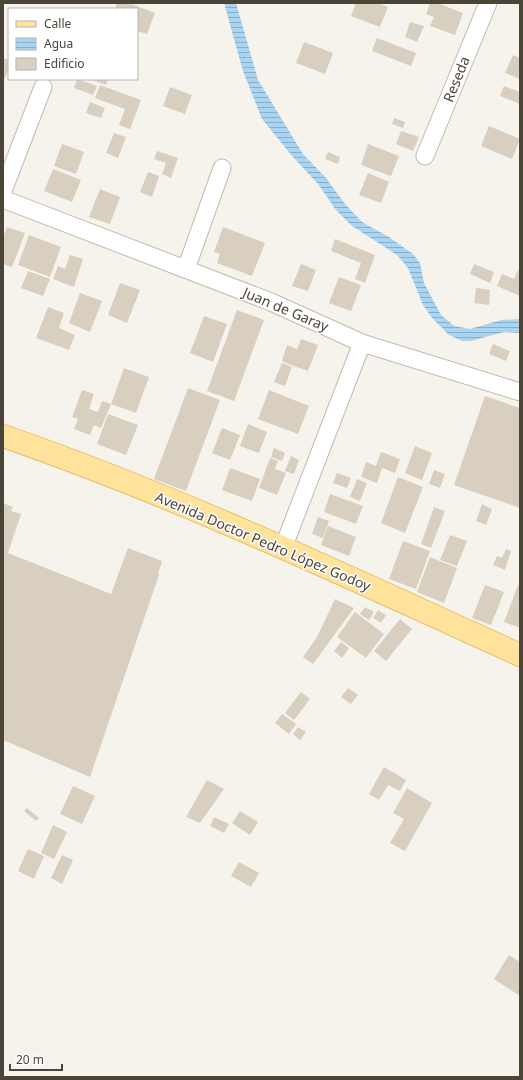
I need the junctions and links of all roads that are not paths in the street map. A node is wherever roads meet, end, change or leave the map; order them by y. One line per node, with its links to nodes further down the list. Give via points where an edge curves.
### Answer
1 (488, 3): 3 (street, Reseda)
2 (43, 87): 5 (street)
3 (425, 156)
4 (222, 168): 7 (street)
5 (3, 191)
6 (3, 199): 7 (street, Juan de Garay)
7 (186, 269): 8 (street, Juan de Garay, via 271,302)
8 (362, 343): 9 (street, Juan de Garay); 11 (street)
9 (520, 392)
10 (3, 436): 11 (main road, Avenida Doctor Pedro López Godoy, via 90,468)
11 (283, 548): 12 (main road, Avenida Doctor Pedro López Godoy)
12 (520, 655)

